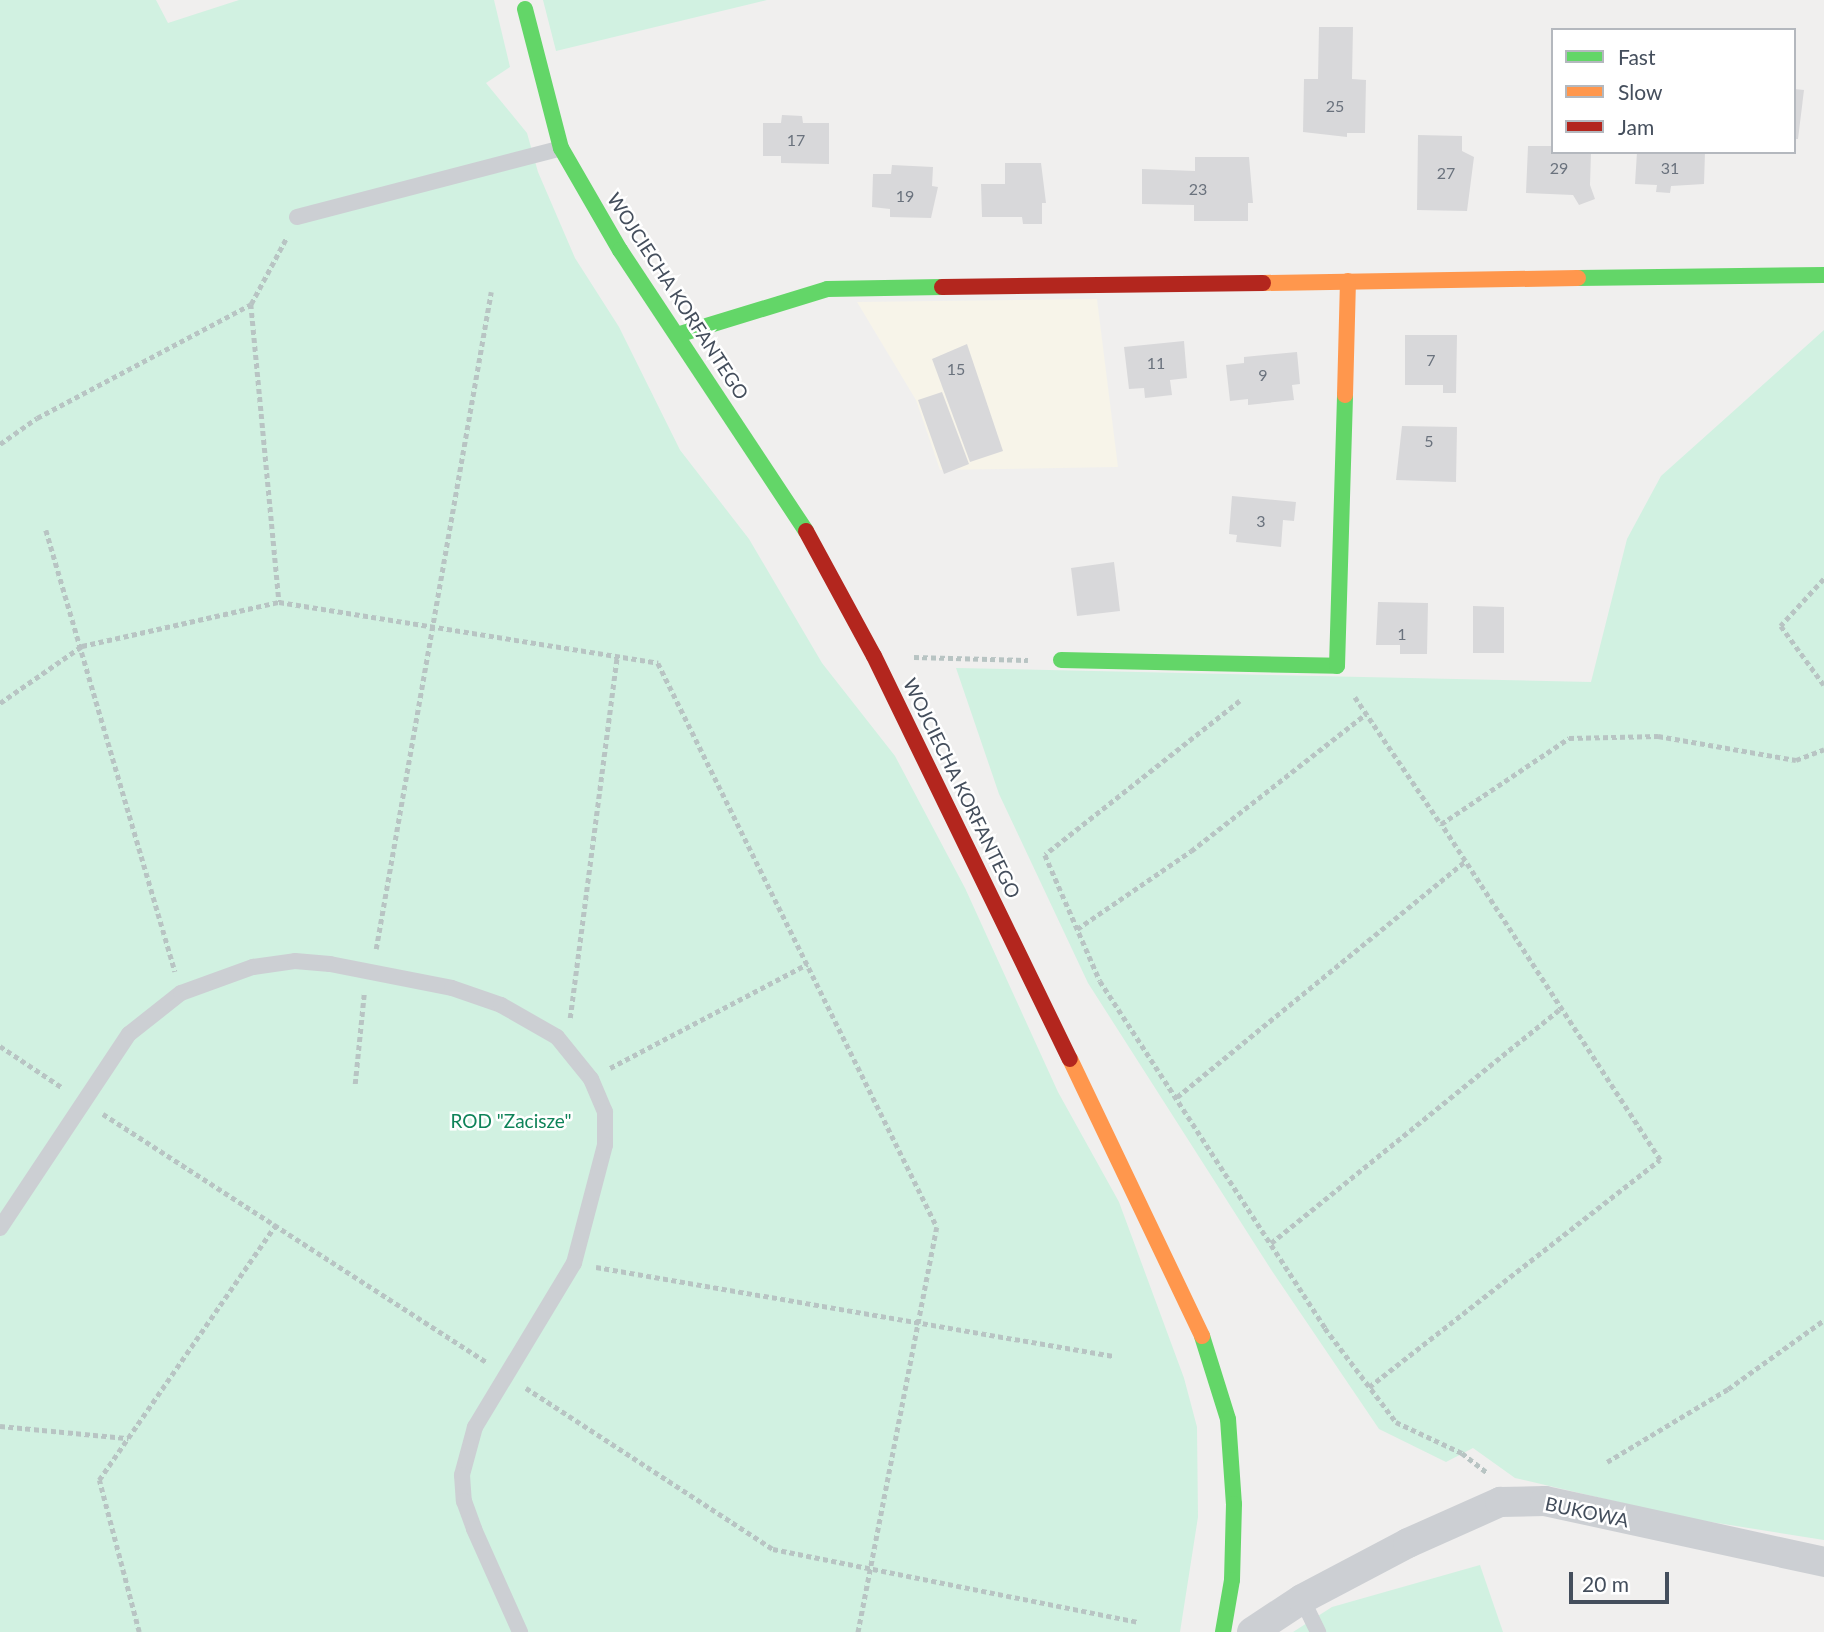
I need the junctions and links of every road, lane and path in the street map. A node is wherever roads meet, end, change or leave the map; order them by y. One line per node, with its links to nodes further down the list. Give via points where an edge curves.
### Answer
1 (525, 9): 2 (street, WOJCIECHA KORFANTEGO)
2 (561, 148): 3 (lane); 8 (street, WOJCIECHA KORFANTEGO, via 620,250)
3 (297, 218): 7 (path)
4 (1824, 275): 5 (street)
5 (1348, 281): 8 (street, via 827,289); 18 (street)
6 (491, 292): 13 (path)
7 (251, 304): 9 (path, via 37,418); 12 (path)
8 (677, 335): 15 (street, WOJCIECHA KORFANTEGO, via 802,523)
9 (0, 444)
10 (46, 530): 14 (path)
11 (1824, 579): 19 (path, via 1781,626)
12 (279, 602): 13 (path); 14 (path)
13 (432, 625): 16 (path); 28 (path)
14 (82, 646): 21 (path); 29 (path)
15 (873, 656): 17 (path); 57 (street, WOJCIECHA KORFANTEGO, via 1198,1322 1229,1431 1233,1542)
16 (617, 658): 27 (path, via 658,663); 31 (path, via 573,1013)
17 (1060, 660): 18 (street)
18 (1337, 666): 22 (path)
19 (1824, 685)
20 (1250, 693): 26 (path, via 1045,855)
21 (0, 704)
22 (1366, 714): 24 (path); 26 (path, via 1191,851)
23 (1824, 749): 24 (path, via 1796,760 1658,736 1569,738)
24 (1441, 824): 25 (path)
25 (1465, 862): 30 (path); 35 (path)
26 (1077, 929): 35 (path, via 1100,981)
27 (807, 964): 33 (path); 42 (path, via 937,1227)
28 (369, 970): 29 (lane, via 295,961 253,967); 31 (lane, via 501,1005); 34 (path)
29 (181, 993): 36 (lane, via 129,1034)
30 (1561, 1008): 39 (path); 45 (path, via 1660,1160)
31 (557, 1037): 33 (lane, via 577,1056)
32 (0, 1046): 36 (path)
33 (591, 1079): 40 (lane, via 607,1129)
34 (355, 1084)
35 (1177, 1097): 39 (path)
36 (82, 1101): 37 (path); 38 (lane)
37 (276, 1224): 44 (path); 47 (path)
38 (0, 1228)
39 (1271, 1243): 45 (path, via 1325,1328)
40 (574, 1263): 42 (path); 44 (lane)
41 (1824, 1320): 48 (path, via 1728,1389)
42 (917, 1325): 43 (path); 51 (path)
43 (1112, 1356)
44 (504, 1374): 51 (path, via 773,1549); 55 (lane, via 466,1450 463,1488 474,1529)
45 (1370, 1387): 49 (path, via 1396,1422 1462,1453)
46 (0, 1426): 47 (path)
47 (128, 1438): 54 (path, via 99,1480)
48 (1607, 1462)
49 (1525, 1501): 50 (street, BUKOWA, via 1545,1501); 52 (street, BUKOWA, via 1500,1502 1463,1518)
50 (1824, 1562)
51 (869, 1567): 53 (path); 56 (path)
52 (1302, 1598): 58 (street, BUKOWA); 59 (lane)
53 (1138, 1622)
54 (139, 1632)
55 (520, 1632)
56 (858, 1632)
57 (1223, 1632)
58 (1252, 1632)
59 (1318, 1632)

